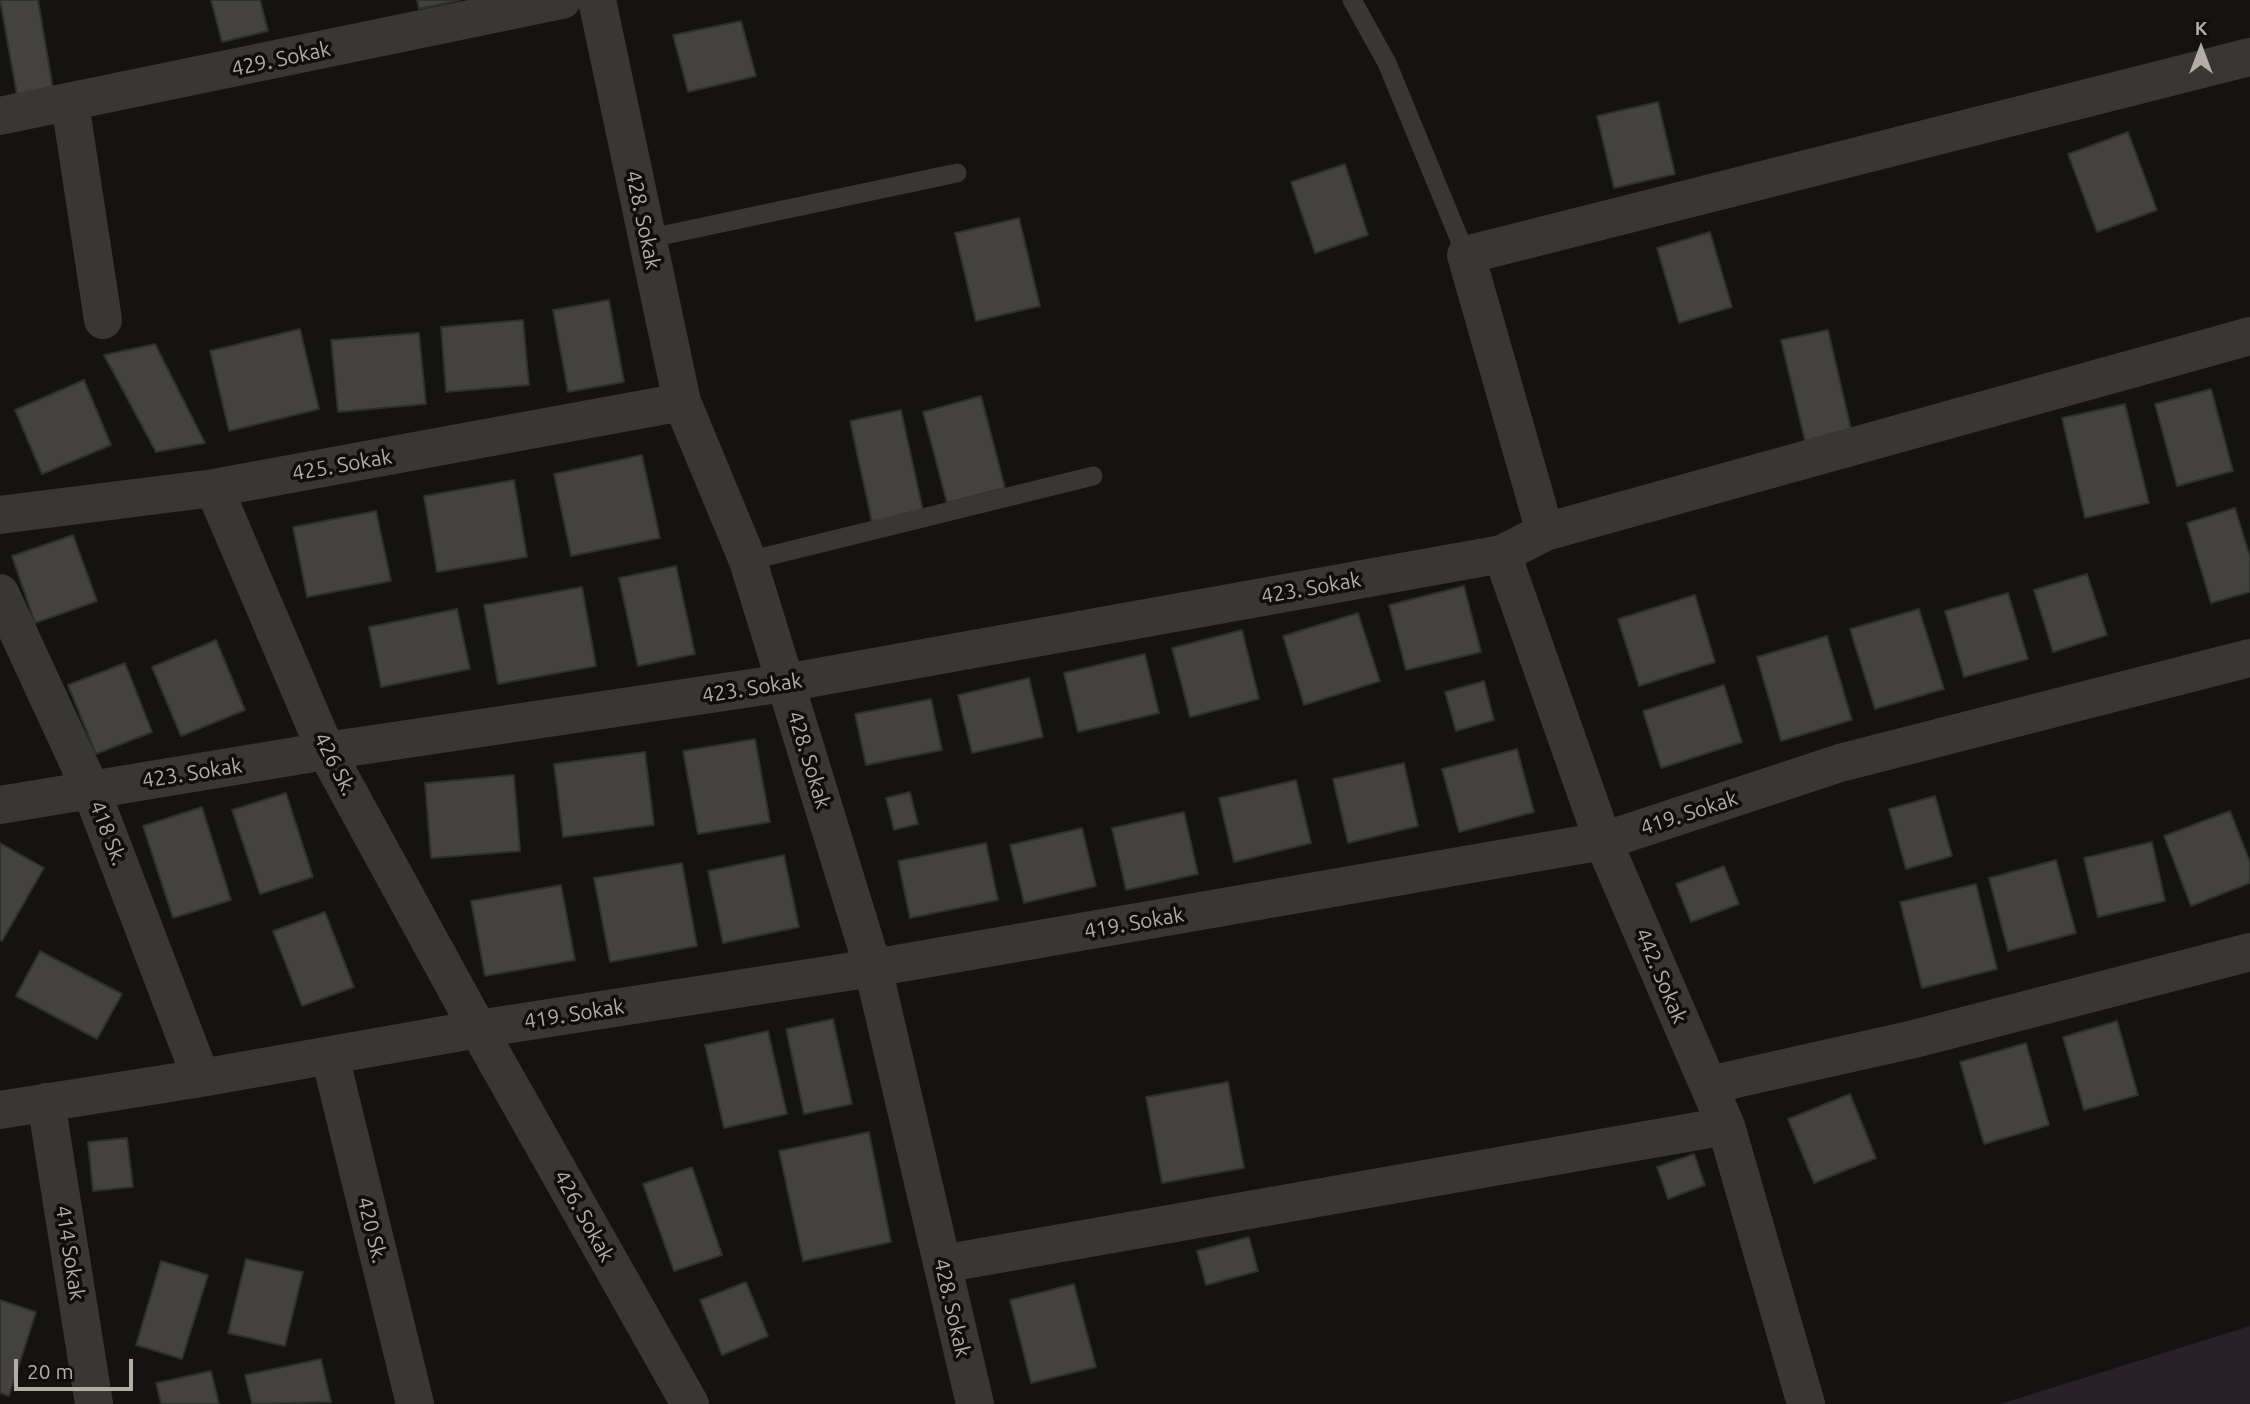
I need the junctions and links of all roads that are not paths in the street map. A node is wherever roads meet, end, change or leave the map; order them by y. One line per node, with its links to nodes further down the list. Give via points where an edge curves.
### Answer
1 (562, 0): 5 (street, 429. Sokak)
2 (597, 0): 8 (street, 428. Sokak)
3 (1352, 0): 9 (lane, via 1387,63)
4 (2250, 57): 9 (street)
5 (70, 103): 6 (street, 429. Sokak); 10 (street)
6 (0, 116)
7 (957, 173): 8 (lane)
8 (646, 239): 12 (street, 428. Sokak)
9 (1466, 255): 16 (street)
10 (103, 320)
11 (2250, 336): 16 (street, 423. Sokak)
12 (682, 402): 14 (street, 425. Sokak); 18 (street, 428. Sokak)
13 (1093, 476): 18 (lane)
14 (215, 488): 15 (street, 425. Sokak); 22 (street, 426 Sk.)
15 (0, 515)
16 (1545, 532): 17 (street, 423. Sokak)
17 (1502, 554): 21 (street, 423. Sokak); 25 (street, 442. Sokak)
18 (748, 561): 21 (street, 428. Sokak)
19 (0, 593): 23 (street, 418 Sk.)
20 (2250, 658): 25 (street, 419. Sokak, via 1840,763)
21 (785, 683): 22 (street, 423. Sokak); 27 (street, 428. Sokak)
22 (326, 751): 23 (street, 423. Sokak); 28 (street, 426 Sk.)
23 (91, 790): 24 (street, 423. Sokak); 30 (street, 418 Sk.)
24 (0, 805)
25 (1603, 841): 27 (street, 419. Sokak); 31 (street, 442. Sokak)
26 (2250, 951): 31 (street, via 1928,1035)
27 (873, 968): 28 (street, 419. Sokak); 35 (street, 428. Sokak)
28 (478, 1029): 29 (street, 419. Sokak); 38 (street, 426. Sokak)
29 (330, 1056): 30 (street, 419. Sokak); 37 (street, 420 Sk.)
30 (201, 1078): 32 (street, 419. Sokak)
31 (1709, 1086): 34 (street, 442. Sokak)
32 (46, 1102): 33 (street, 419. Sokak); 36 (street, 414 Sokak)
33 (0, 1111)
34 (1726, 1126): 35 (street); 40 (street, 442. Sokak)
35 (942, 1264): 39 (street, 428. Sokak)
36 (94, 1404)
37 (415, 1404)
38 (690, 1404)
39 (975, 1404)
40 (1806, 1404)

